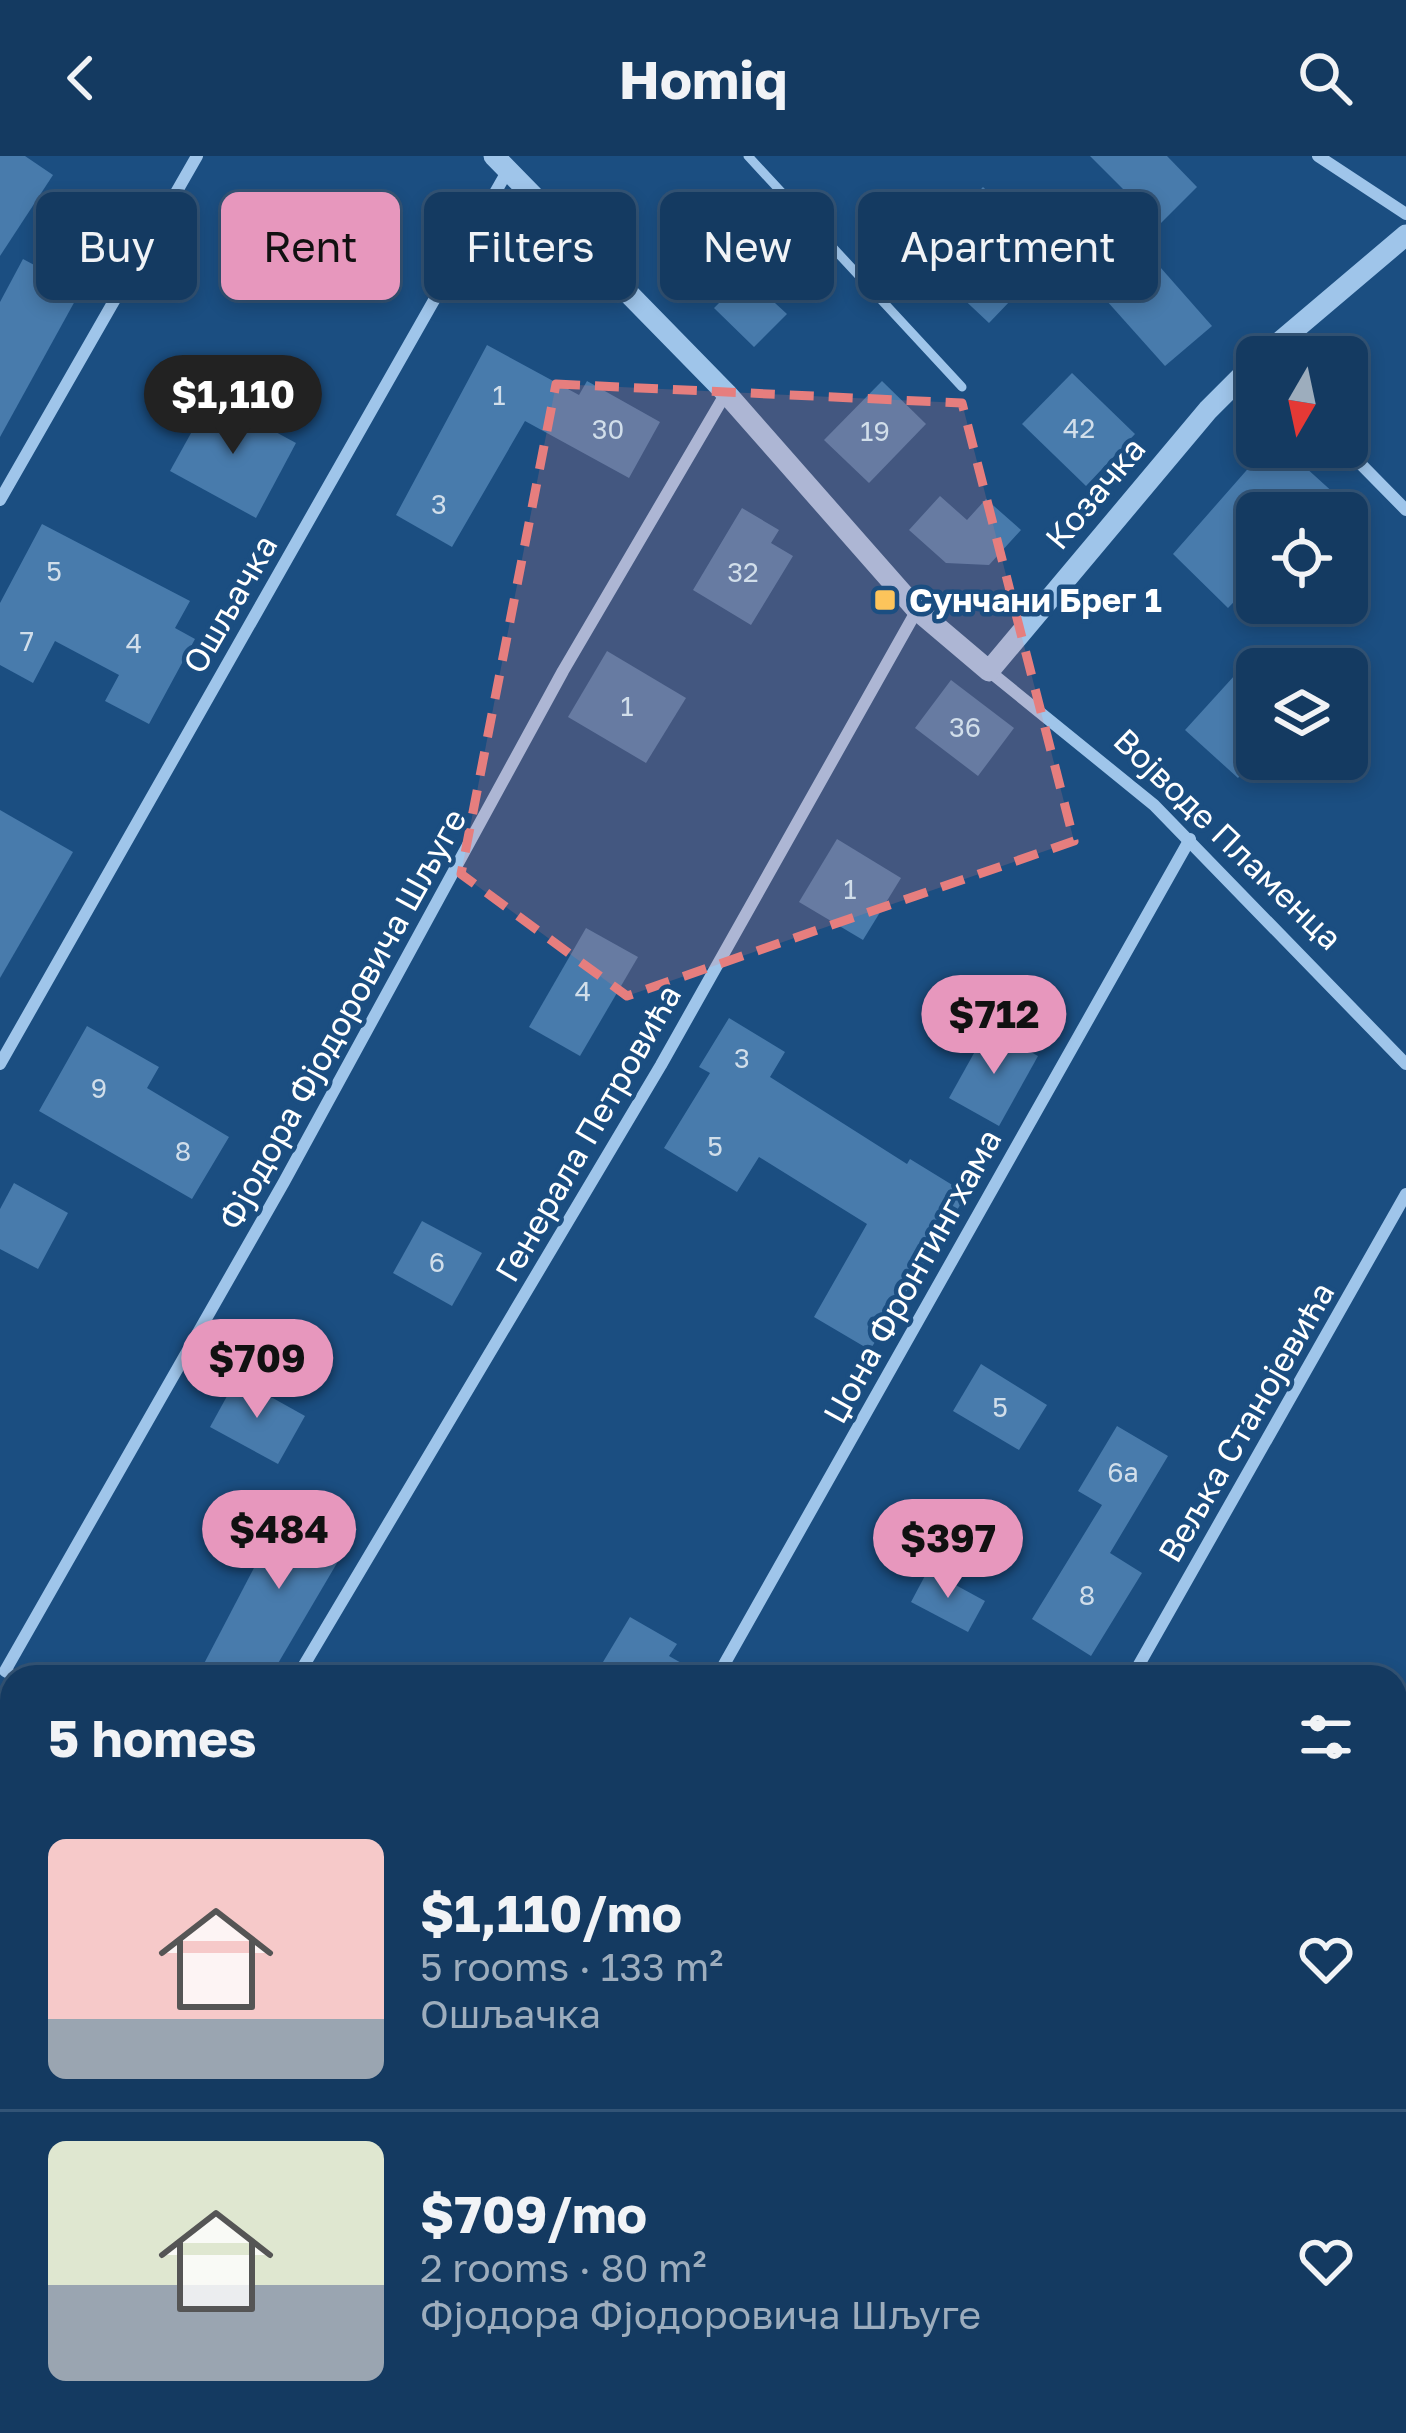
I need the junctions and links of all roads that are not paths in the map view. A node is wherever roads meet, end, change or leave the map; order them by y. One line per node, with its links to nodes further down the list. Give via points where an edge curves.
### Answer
1 (197, 156): 12 (street)
2 (748, 156): 9 (lane)
3 (1318, 156): 5 (street)
4 (501, 163): 10 (street, Војводе Пламенца); 17 (street, Ошљачка)
5 (1406, 214)
6 (1406, 235): 7 (street, Козачка)
7 (1287, 336)
8 (1236, 383): 15 (street, Козачка)
9 (962, 387)
10 (725, 393): 14 (street, Војводе Пламенца); 20 (street, Фјодора Фјодоровича Шљуге, via 562,671)
11 (1365, 468): 13 (street)
12 (0, 500)
13 (1406, 510)
14 (917, 610): 15 (street, Војводе Пламенца); 21 (street, Генерала Петровића, via 662,1065)
15 (989, 671): 16 (street, Војводе Пламенца)
16 (1190, 839): 18 (street, Војводе Пламенца); 22 (street, Џона Фронтингхама)
17 (0, 1064)
18 (1406, 1064)
19 (1406, 1194): 23 (street, Вељка Станојевића)
20 (15, 1665)
21 (304, 1665)
22 (724, 1665)
23 (1139, 1665)

